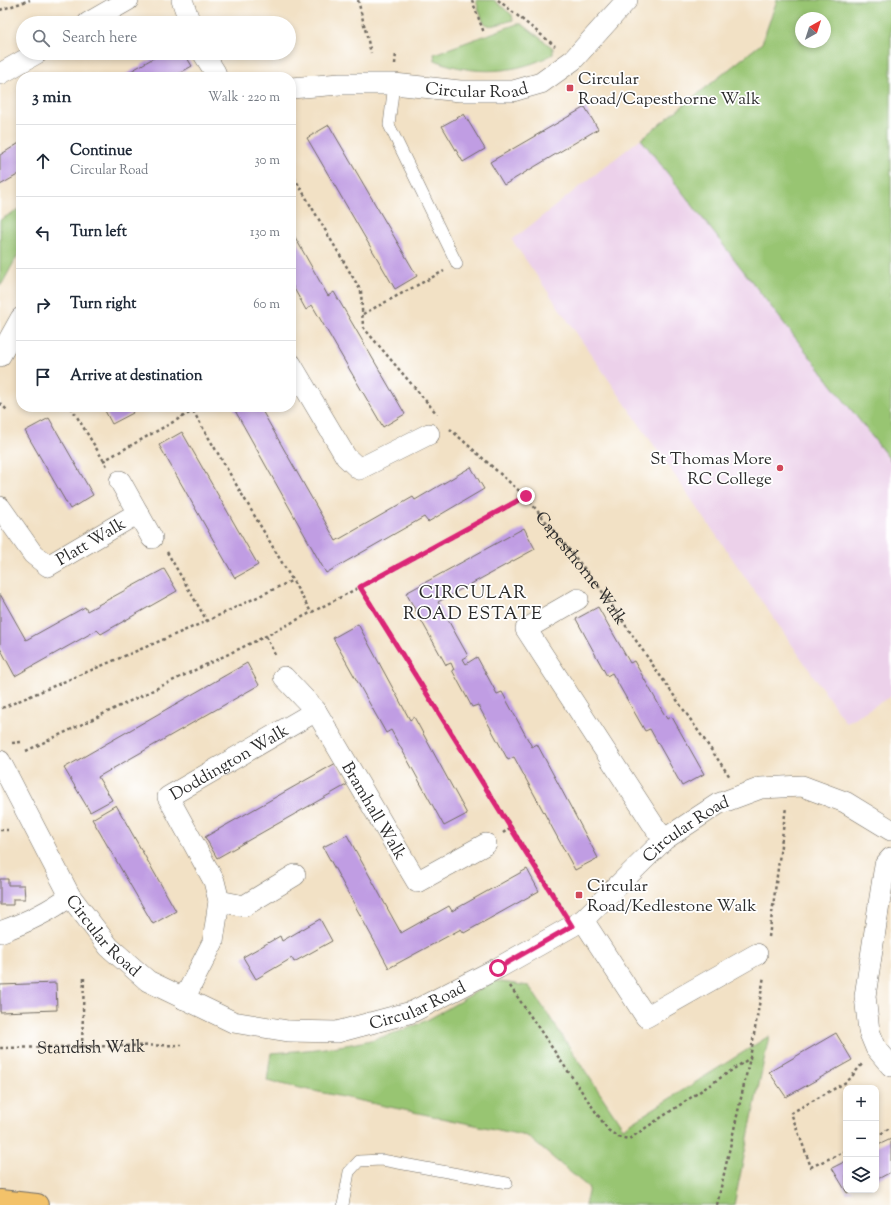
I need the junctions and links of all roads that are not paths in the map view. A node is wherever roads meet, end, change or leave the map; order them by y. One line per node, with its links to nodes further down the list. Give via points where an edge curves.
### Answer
1 (128, 0): 4 (street)
2 (182, 0): 5 (street)
3 (627, 0): 10 (street, Circular Road, via 573,60 540,83 512,91 460,91)
4 (100, 16)
5 (188, 16)
6 (24, 60): 9 (street)
7 (207, 60): 8 (street)
8 (215, 72)
9 (0, 74)
10 (394, 84): 11 (street, Circular Road); 12 (lane, via 389,125)
11 (296, 88)
12 (457, 264)
13 (16, 327): 14 (street)
14 (0, 356)
15 (296, 372): 16 (street, via 346,457 359,469)
16 (437, 428)
17 (120, 481): 19 (street)
18 (0, 507): 19 (street, Platt Walk, via 34,554 48,566)
19 (138, 513): 20 (street)
20 (152, 538)
21 (578, 599): 26 (street, Capesthorne Walk, via 526,629)
22 (284, 677): 23 (street, Bramhall Walk)
23 (316, 711): 27 (street, Bramhall Walk, via 417,882); 31 (street, Doddington Walk, via 168,797 214,881)
24 (0, 761): 30 (street, Circular Road)
25 (891, 830): 26 (street, Circular Road, via 845,802 802,786 761,788 718,804)
26 (665, 839): 32 (street, Circular Road)
27 (486, 844)
28 (891, 858): 36 (street, via 885,865 865,996 869,1031 876,1048)
29 (295, 875): 31 (street, via 244,906)
30 (70, 896): 33 (street, via 54,908); 35 (street, Circular Road, via 109,947 148,981)
31 (219, 901): 35 (street, Doddington Walk, via 214,942)
32 (577, 923): 34 (street, via 646,1017); 35 (street, Circular Road, via 498,968 412,1012 337,1032 288,1031 233,1022)
33 (0, 932)
34 (763, 949)
35 (184, 999)
36 (891, 1066)
37 (507, 1183): 40 (lane, via 382,1160 359,1161 349,1172)
38 (0, 1201): 39 (highway)
39 (37, 1205)
40 (343, 1205)

